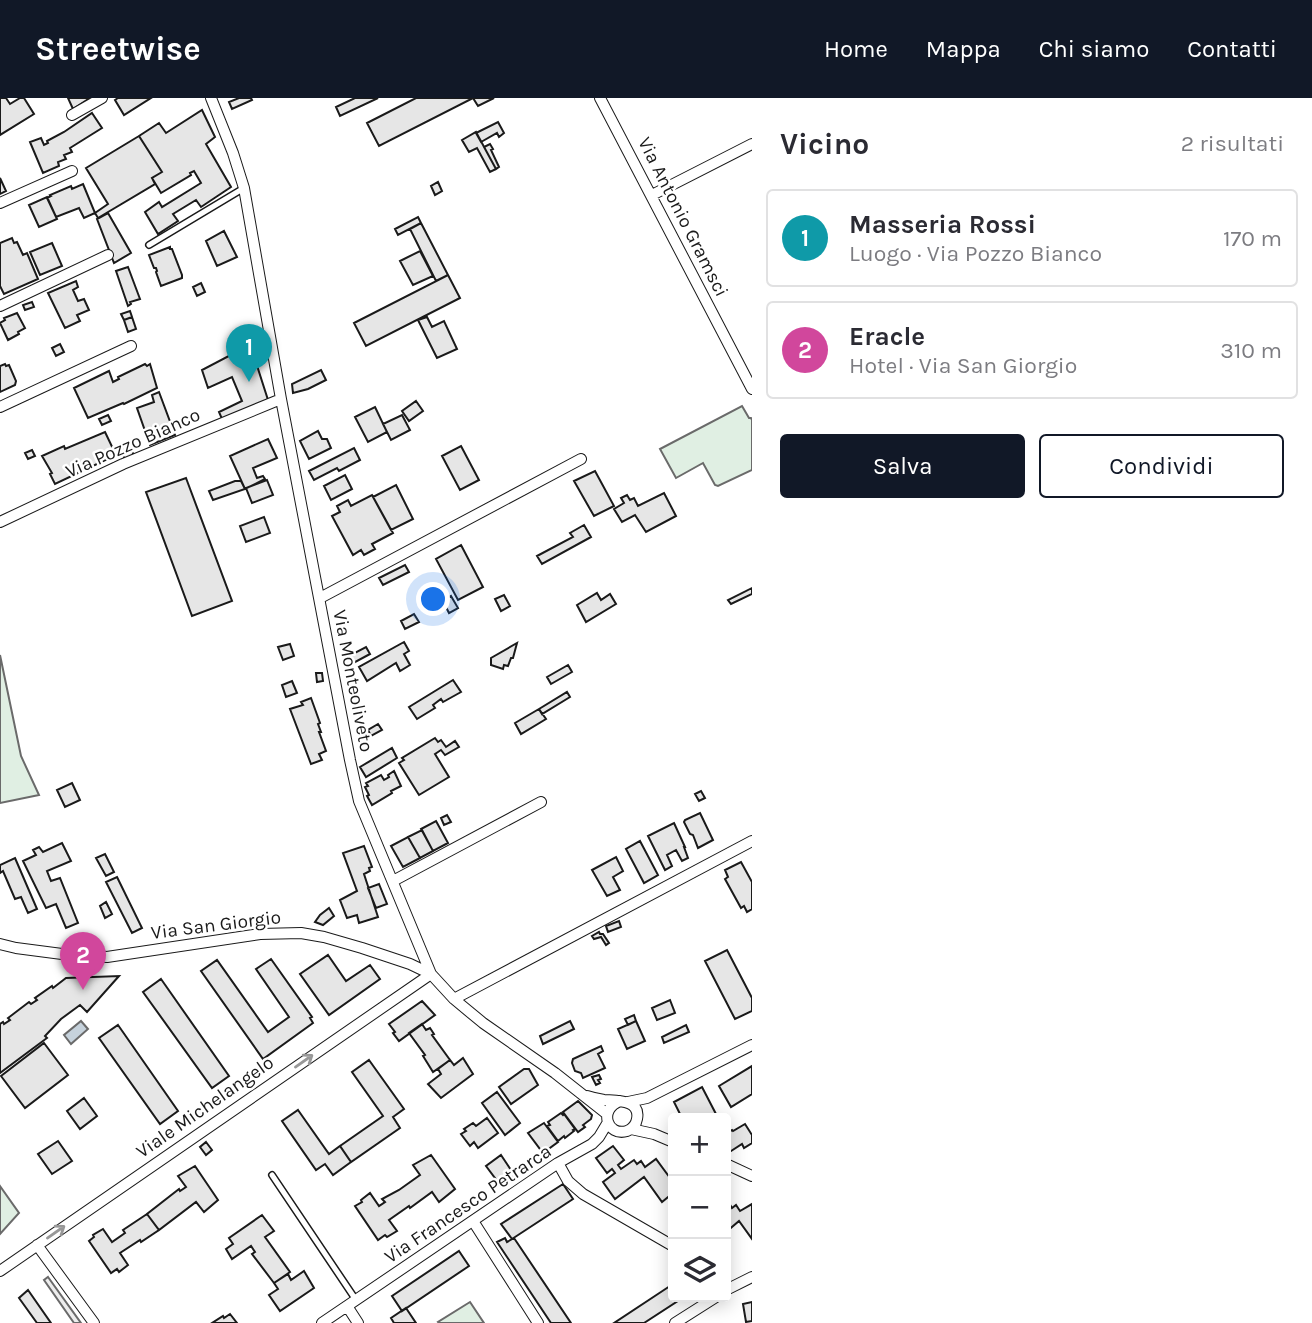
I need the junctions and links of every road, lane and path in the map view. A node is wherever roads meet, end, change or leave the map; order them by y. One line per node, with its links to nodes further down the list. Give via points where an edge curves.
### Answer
1 (102, 98): 4 (street)
2 (211, 98): 7 (street, Via Monteoliveto)
3 (600, 98): 8 (street, Via Antonio Gramsci)
4 (72, 116)
5 (752, 144): 8 (street)
6 (72, 171): 9 (street)
7 (244, 188): 10 (lane); 15 (street, Via Monteoliveto)
8 (652, 195): 14 (street, Via Antonio Gramsci)
9 (0, 203)
10 (149, 245)
11 (107, 255): 12 (street)
12 (0, 306)
13 (131, 345): 16 (street)
14 (752, 389)
15 (281, 399): 18 (street, Via Pozzo Bianco, via 123,464); 19 (street, Via Monteoliveto)
16 (0, 407)
17 (582, 459): 19 (street)
18 (0, 522)
19 (320, 598): 22 (street, Via Monteoliveto, via 359,801)
20 (541, 802): 22 (street)
21 (752, 841): 25 (street)
22 (393, 881): 24 (street, Via Monteoliveto)
23 (0, 944): 24 (street, Via San Giorgio, via 107,957 260,934 300,933 362,948)
24 (431, 974): 25 (street, Via Monteoliveto); 39 (street, Viale Michelangelo, one-way to 24)
25 (454, 999): 27 (street, Via Monteoliveto)
26 (752, 1045): 28 (street)
27 (585, 1096): 29 (street, Via Monteoliveto); 31 (street, Via Monteoliveto)
28 (647, 1098): 29 (street); 30 (street)
29 (624, 1102): 30 (street, via 635,1108); 31 (street, via 612,1104)
30 (635, 1121): 31 (street, via 624,1132); 32 (street)
31 (610, 1122): 33 (street, Via Francesco Petrarca, via 592,1144)
32 (668, 1140)
33 (558, 1163): 37 (street, Via Francesco Petrarca); 38 (street, via 583,1194)
34 (731, 1166): 36 (street)
35 (272, 1175): 45 (lane)
36 (752, 1175)
37 (473, 1221): 45 (street, Via Francesco Petrarca); 51 (street)
38 (668, 1243)
39 (37, 1245): 40 (street, Viale Michelangelo); 48 (street)
40 (0, 1271)
41 (752, 1277): 43 (street)
42 (731, 1280): 43 (street)
43 (737, 1283): 44 (street)
44 (731, 1287)
45 (356, 1300): 47 (street, Via Francesco Petrarca)
46 (708, 1302): 52 (street)
47 (347, 1306): 49 (street, Via Francesco Petrarca); 50 (street)
48 (94, 1323)
49 (322, 1323)
50 (358, 1323)
51 (538, 1323)
52 (675, 1323)

